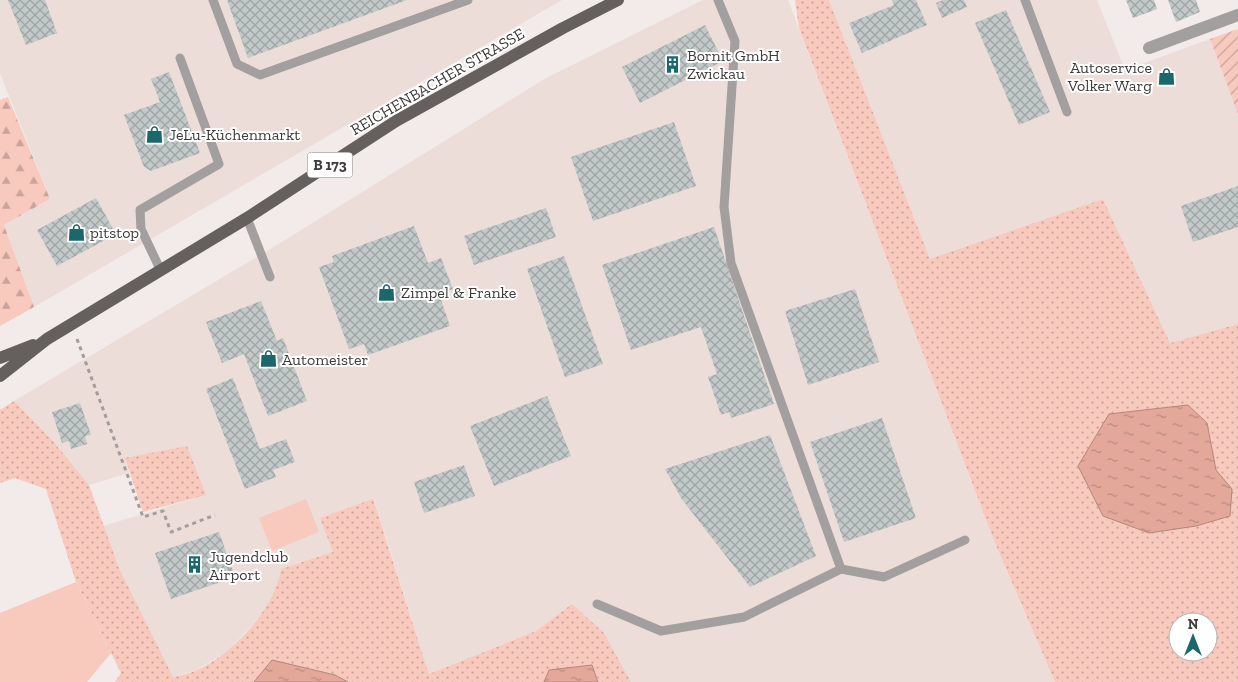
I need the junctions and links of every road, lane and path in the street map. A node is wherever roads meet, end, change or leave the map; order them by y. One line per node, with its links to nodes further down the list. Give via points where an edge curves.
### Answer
1 (213, 0): 2 (lane, via 237,64 260,75)
2 (468, 0)
3 (618, 0): 10 (main road, REICHENBACHER STRASSE / B 173, via 396,121)
4 (718, 0): 19 (lane, via 735,41 724,207 731,263)
5 (1025, 0): 9 (lane)
6 (1238, 15): 7 (street)
7 (1150, 48)
8 (180, 58): 11 (lane, via 219,164 140,210 141,229)
9 (1066, 112)
10 (247, 218): 11 (main road, REICHENBACHER STRASSE / B 173); 12 (lane)
11 (160, 269): 13 (main road, REICHENBACHER STRASSE / B 173)
12 (270, 277)
13 (73, 324): 14 (main road, REICHENBACHER STRASSE / B 173); 17 (path, via 140,513 143,517 163,511 172,532)
14 (47, 339): 15 (main road, REICHENBACHER STRASSE / B 173); 16 (main road, REICHENBACHER STRASSE / B 173)
15 (0, 358)
16 (0, 376)
17 (215, 515)
18 (965, 540): 19 (lane, via 884,576)
19 (841, 569): 20 (lane, via 744,617 661,631)
20 (597, 604)

